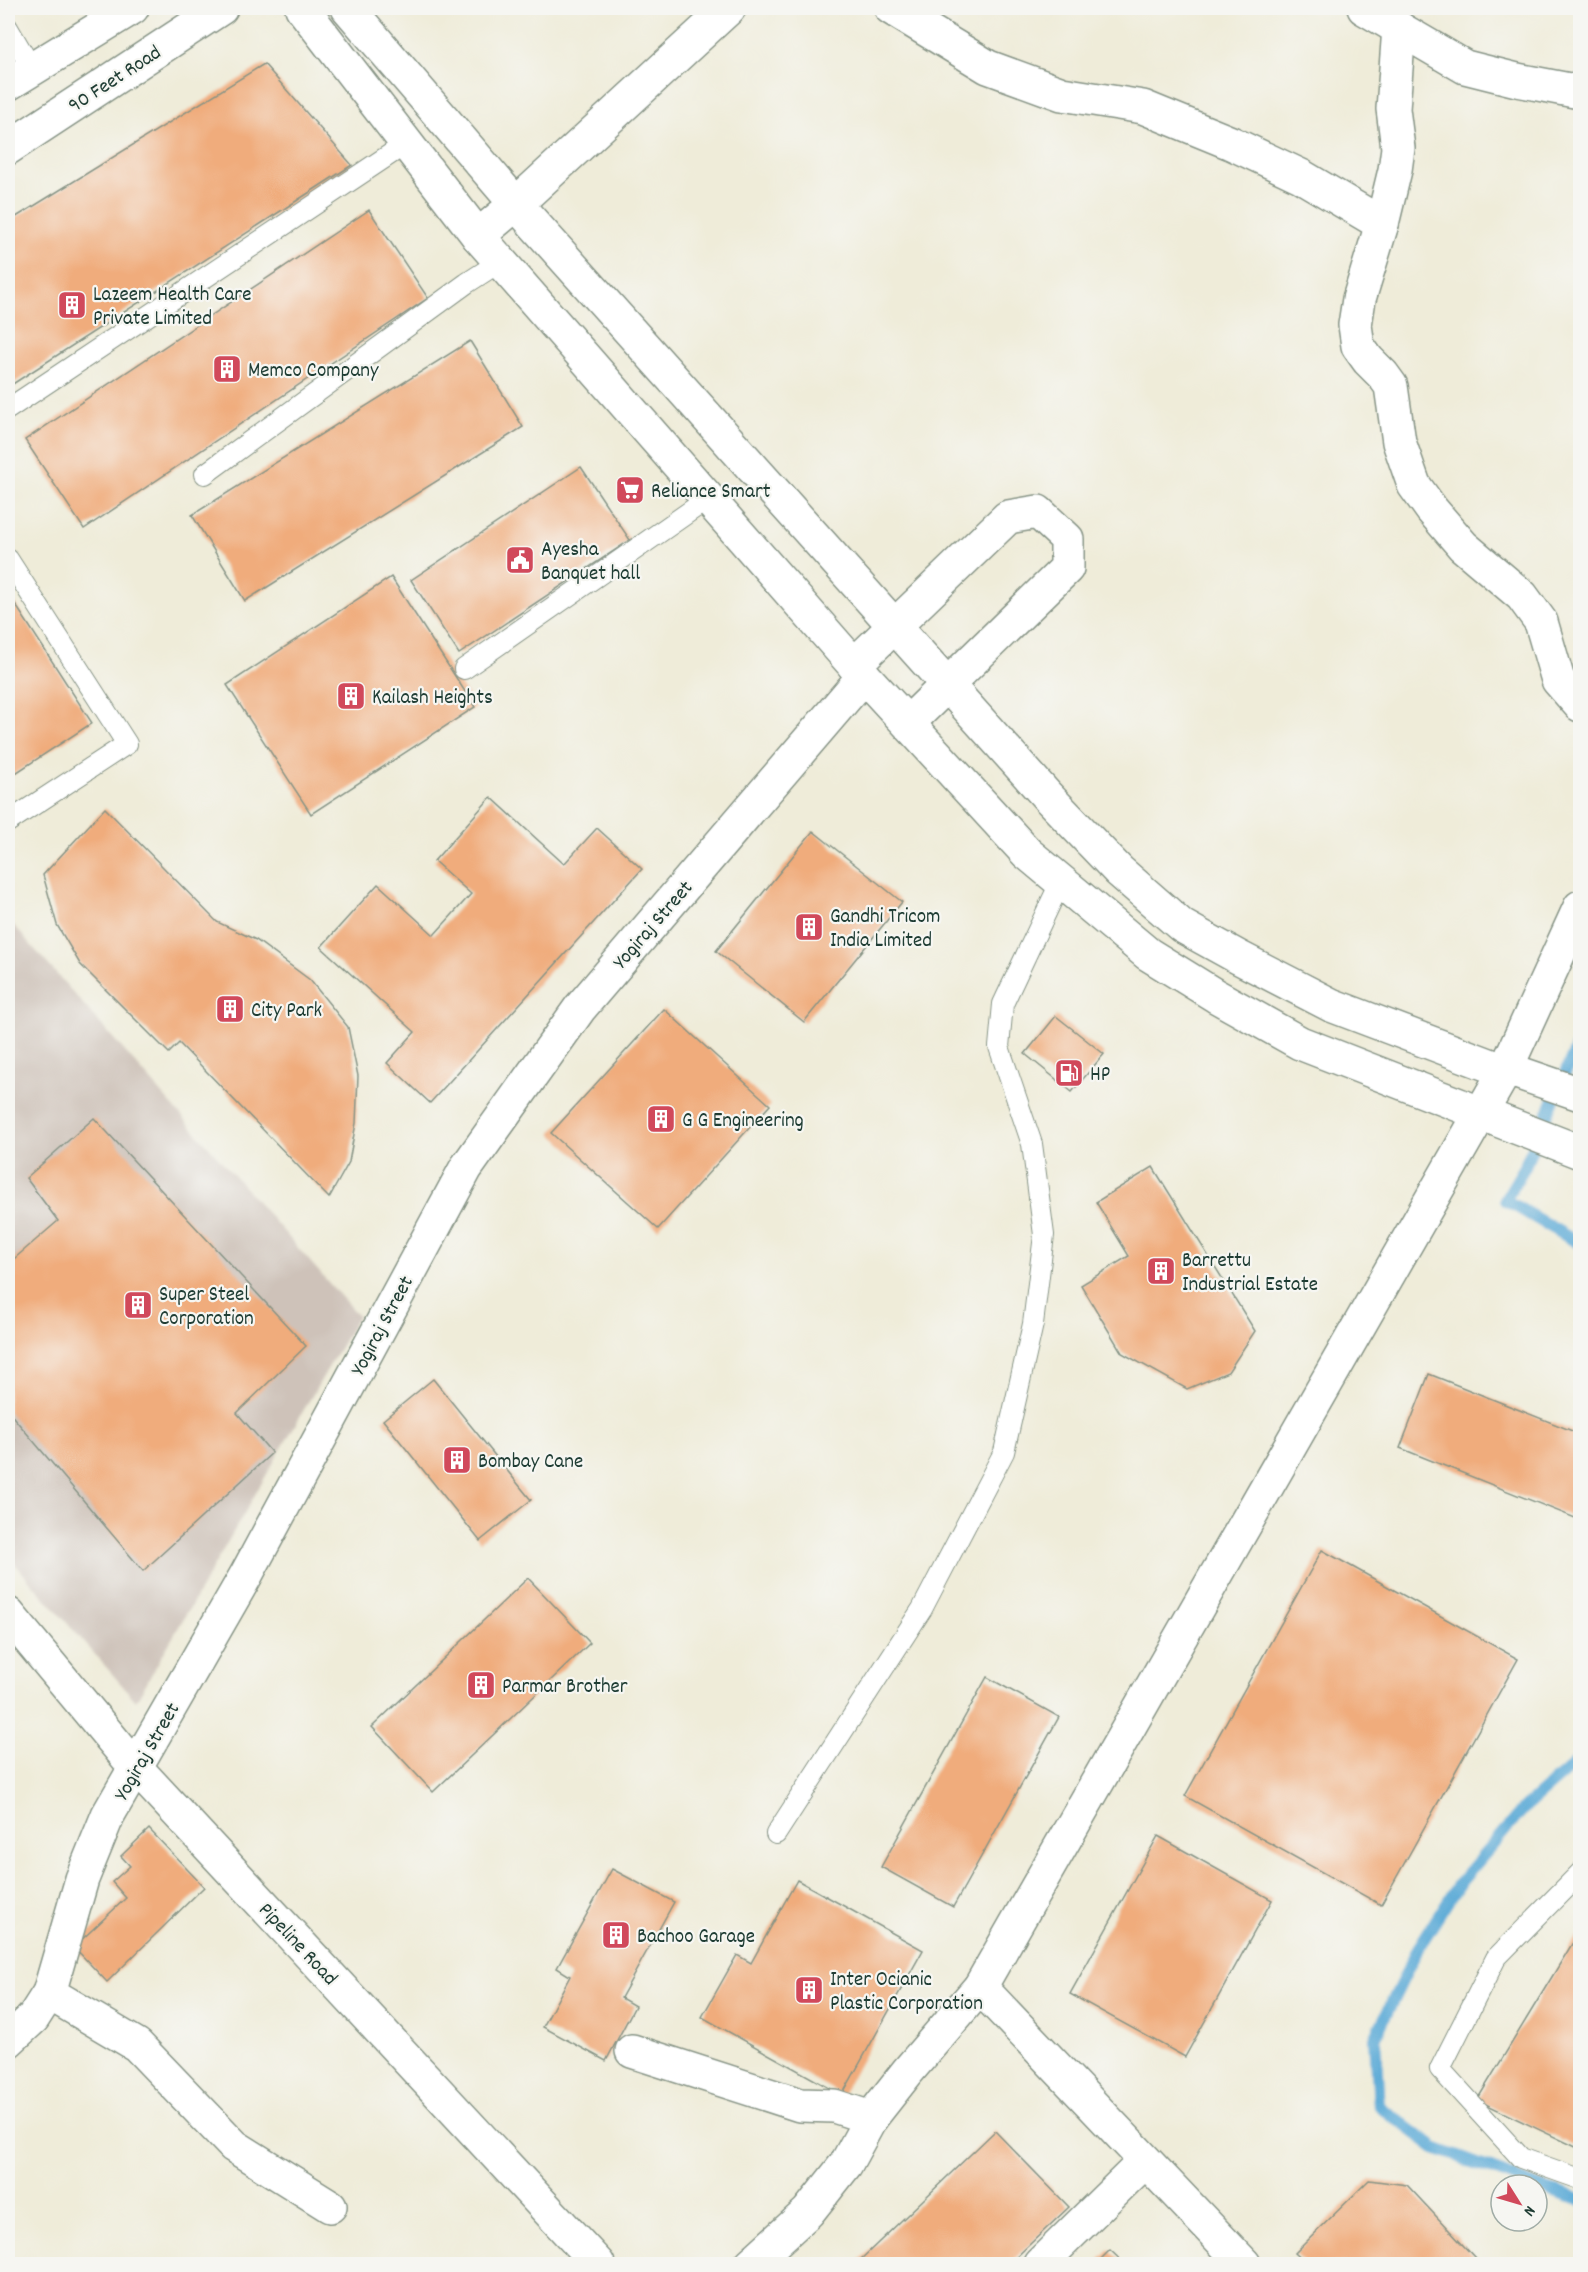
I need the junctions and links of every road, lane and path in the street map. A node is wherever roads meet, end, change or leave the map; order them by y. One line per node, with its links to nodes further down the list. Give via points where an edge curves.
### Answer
1 (132, 8): 10 (street)
2 (221, 8): 13 (street, 90 Feet Road)
3 (348, 8): 14 (street)
4 (729, 8): 14 (street)
5 (891, 8): 15 (street, via 988,67 1062,94 1143,107 1301,176)
6 (1364, 8): 9 (street)
7 (314, 12): 12 (street)
8 (8, 28): 10 (lane)
9 (1399, 28): 11 (street, via 1465,67); 15 (street, via 1393,109 1398,148)
10 (20, 76)
11 (1581, 92)
12 (407, 143): 16 (street); 18 (lane)
13 (8, 148)
14 (516, 204): 16 (street); 22 (street)
15 (1382, 224): 26 (street, via 1355,325 1358,346 1391,386 1398,434 1414,485 1463,546 1522,596 1535,613 1558,680)
16 (478, 236): 17 (street)
17 (501, 261): 19 (lane); 20 (street)
18 (8, 409)
19 (205, 474)
20 (709, 498): 23 (lane); 24 (street)
21 (8, 559): 28 (lane, via 127,744)
22 (893, 627): 24 (street, Yogiraj Street); 25 (street); 25 (street, Yogiraj Street, via 1008,517 1038,512 1066,539 1067,568)
23 (464, 669)
24 (859, 670): 27 (street); 38 (street, Yogiraj Street, via 580,1008 466,1168 245,1577)
25 (946, 685): 27 (street); 31 (street, via 1119,871 1182,926)
26 (1581, 705)
27 (908, 723): 29 (street, via 1027,853)
28 (8, 822)
29 (1061, 881): 32 (street, via 1148,954); 39 (lane, via 1003,1004 999,1047 1032,1144 1044,1235 1033,1324 1004,1452 922,1609)
30 (1581, 907): 33 (street)
31 (1238, 957): 32 (street); 33 (street, via 1331,1005)
32 (1216, 996): 35 (street, via 1300,1043)
33 (1512, 1072): 34 (street); 35 (street)
34 (1581, 1094)
35 (1492, 1118): 36 (street); 41 (street)
36 (1579, 1152)
37 (8, 1614): 38 (street, Pipeline Road)
38 (136, 1768): 42 (street, Yogiraj Street, via 108,1815 82,1879); 49 (street, Pipeline Road)
39 (776, 1834)
40 (1581, 1873): 47 (lane, via 1497,1958 1440,2069 1521,2158)
41 (980, 1987): 45 (street); 46 (street)
42 (49, 1993): 43 (street, Yogiraj Street, via 33,2018); 48 (street, via 137,2045 234,2146)
43 (8, 2041)
44 (632, 2052): 45 (street, via 800,2105 834,2106)
45 (871, 2118): 50 (street, via 846,2164 808,2211)
46 (1145, 2161): 51 (street); 52 (street)
47 (1581, 2178)
48 (330, 2206)
49 (598, 2265)
50 (751, 2265)
51 (1040, 2265)
52 (1244, 2265)

